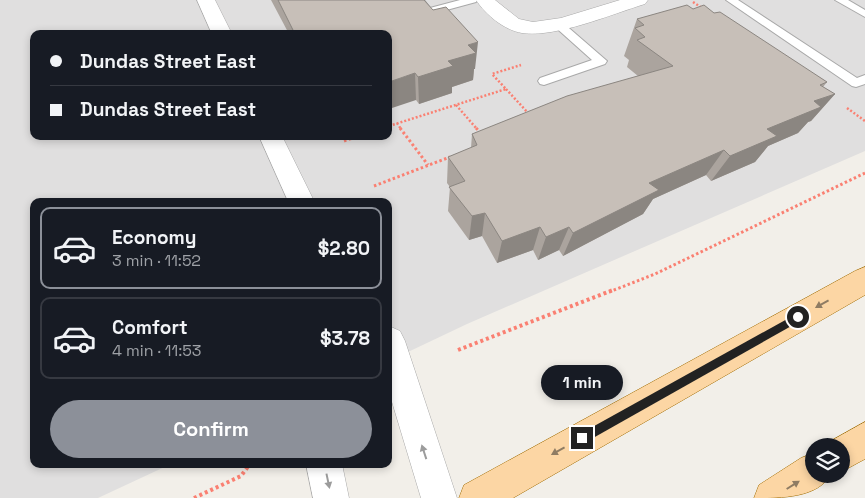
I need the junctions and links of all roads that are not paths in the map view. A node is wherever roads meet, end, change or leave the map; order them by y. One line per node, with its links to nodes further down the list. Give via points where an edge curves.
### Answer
1 (206, 0): 10 (street)
2 (418, 0): 3 (lane, via 428,12)
3 (472, 0)
4 (485, 0): 9 (street, via 495,11 521,27)
5 (639, 0): 9 (street)
6 (731, 0): 11 (lane, via 856,83)
7 (840, 0): 8 (lane)
8 (865, 14)
9 (558, 24): 12 (lane, via 601,61)
10 (220, 30)
11 (865, 80)
12 (544, 81)
13 (272, 140): 14 (street)
14 (300, 198)
15 (865, 280): 23 (main road, one-way to 23)
16 (392, 350): 22 (street, one-way to 16)
17 (865, 439): 18 (main road)
18 (850, 448)
19 (325, 468): 21 (street, one-way to 21)
20 (805, 477): 24 (main road, one-way to 20)
21 (332, 498)
22 (439, 498)
23 (477, 498)
24 (772, 498)

